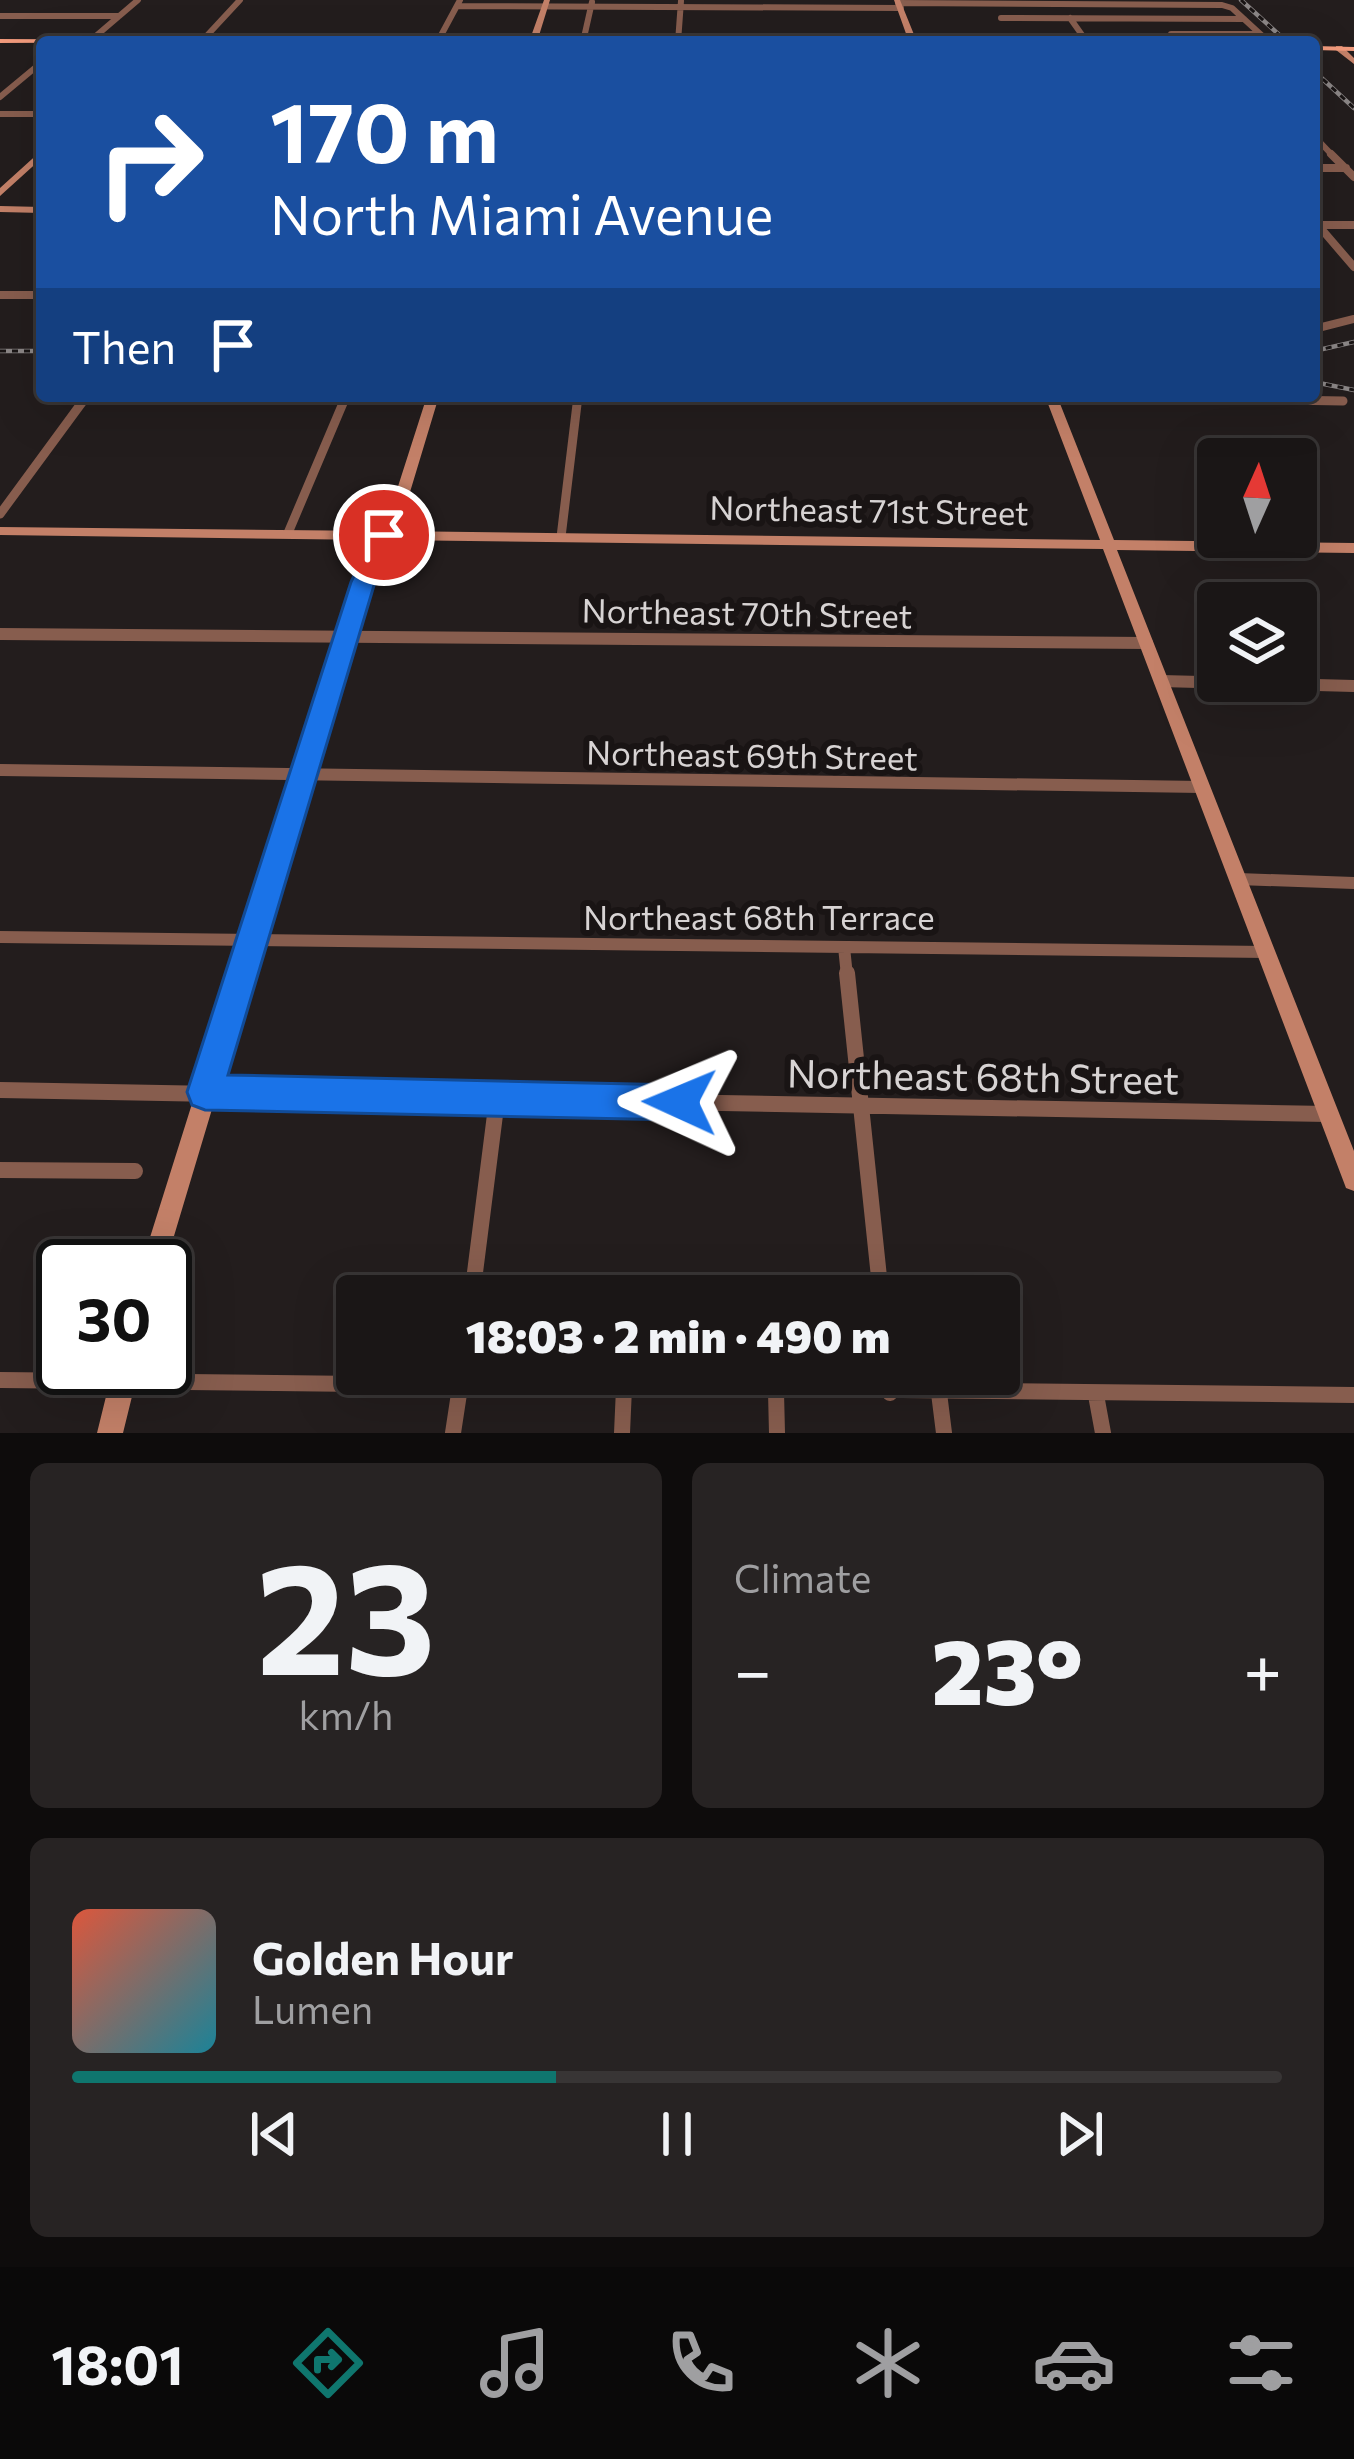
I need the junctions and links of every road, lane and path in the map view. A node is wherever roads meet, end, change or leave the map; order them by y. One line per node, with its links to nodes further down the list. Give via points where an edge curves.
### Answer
1 (138, 0): 10 (street)
2 (240, 0): 18 (street)
3 (1165, 2): 8 (street); 14 (street, via 1226,5)
4 (459, 3): 5 (street); 19 (street)
5 (546, 3): 6 (street); 20 (main road)
6 (592, 3): 7 (street); 21 (street)
7 (680, 3): 8 (street); 22 (street)
8 (899, 4): 23 (main road)
9 (0, 16): 10 (street)
10 (119, 16): 17 (street)
11 (1001, 18): 12 (street)
12 (1070, 18): 13 (street); 24 (street)
13 (1159, 19): 14 (street); 15 (street)
14 (1244, 19): 16 (street)
15 (1172, 34): 16 (street)
16 (1261, 34): 25 (street)
17 (96, 36)
18 (207, 36)
19 (440, 36)
20 (535, 36)
21 (584, 36)
22 (678, 36)
23 (911, 36)
24 (1083, 36)
25 (1263, 36)
26 (0, 41): 27 (main road)
27 (36, 42)
28 (1320, 48): 29 (main road)
29 (1339, 48): 30 (main road); 31 (main road)
30 (1354, 48)
31 (1354, 62)
32 (36, 67): 33 (street)
33 (0, 97)
34 (0, 114): 35 (street)
35 (36, 114)
36 (1320, 142): 39 (street)
37 (36, 160): 41 (main road)
38 (1320, 168): 39 (street)
39 (1346, 168): 40 (street)
40 (1354, 177)
41 (0, 194)
42 (0, 209): 43 (main road)
43 (36, 210)
44 (1320, 225): 45 (street)
45 (1354, 225)
46 (1320, 229): 47 (street)
47 (1354, 267)
48 (0, 295): 49 (street)
49 (36, 296)
50 (1354, 319): 51 (street)
51 (1320, 328)
52 (1320, 401): 53 (street)
53 (1343, 401)
54 (82, 402): 59 (street)
55 (343, 402): 61 (street)
56 (431, 402): 62 (main road)
57 (577, 402): 63 (street)
58 (1053, 402): 64 (main road)
59 (0, 514)
60 (0, 531): 61 (main road, Northeast 71st Street)
61 (288, 533): 62 (main road, Northeast 71st Street)
62 (384, 535): 63 (main road, Northeast 71st Street); 67 (main road)
63 (561, 537): 64 (main road, Northeast 71st Street)
64 (1108, 543): 65 (main road, Northeast 71st Street); 68 (main road)
65 (1354, 548)
66 (0, 634): 67 (street, Northeast 70th Street)
67 (346, 635): 68 (street, Northeast 70th Street); 72 (main road)
68 (1147, 643): 69 (main road)
69 (1161, 681): 70 (street); 73 (main road)
70 (1354, 686)
71 (0, 770): 72 (street, Northeast 69th Street)
72 (302, 775): 73 (street, Northeast 69th Street); 77 (main road)
73 (1202, 787): 74 (main road)
74 (1238, 879): 75 (street); 79 (main road)
75 (1354, 883)
76 (0, 937): 77 (street, Northeast 68th Terrace)
77 (252, 943): 78 (street, Northeast 68th Terrace); 81 (main road)
78 (844, 946): 79 (street, Northeast 68th Terrace); 83 (street)
79 (1266, 952): 84 (main road)
80 (0, 1090): 81 (street, Northeast 68th Street)
81 (205, 1092): 82 (street, Northeast 68th Street); 89 (main road)
82 (497, 1099): 83 (street, Northeast 68th Street); 90 (street)
83 (862, 1106): 84 (street, Northeast 68th Street); 91 (street)
84 (1328, 1114): 85 (main road)
85 (1350, 1159): 88 (main road)
86 (0, 1170): 87 (street)
87 (135, 1171)
88 (1354, 1180)
89 (161, 1239)
90 (475, 1275)
91 (879, 1275)
92 (192, 1377): 94 (street)
93 (36, 1379): 95 (street)
94 (336, 1379)
95 (0, 1380)
96 (1020, 1394): 102 (street)
97 (119, 1395): 104 (main road)
98 (459, 1395): 105 (street)
99 (624, 1395): 106 (street)
100 (776, 1395): 107 (street)
101 (939, 1395): 108 (street)
102 (1096, 1395): 103 (street); 109 (street)
103 (1354, 1395)
104 (110, 1433)
105 (453, 1433)
106 (622, 1433)
107 (777, 1433)
108 (944, 1433)
109 (1102, 1433)

